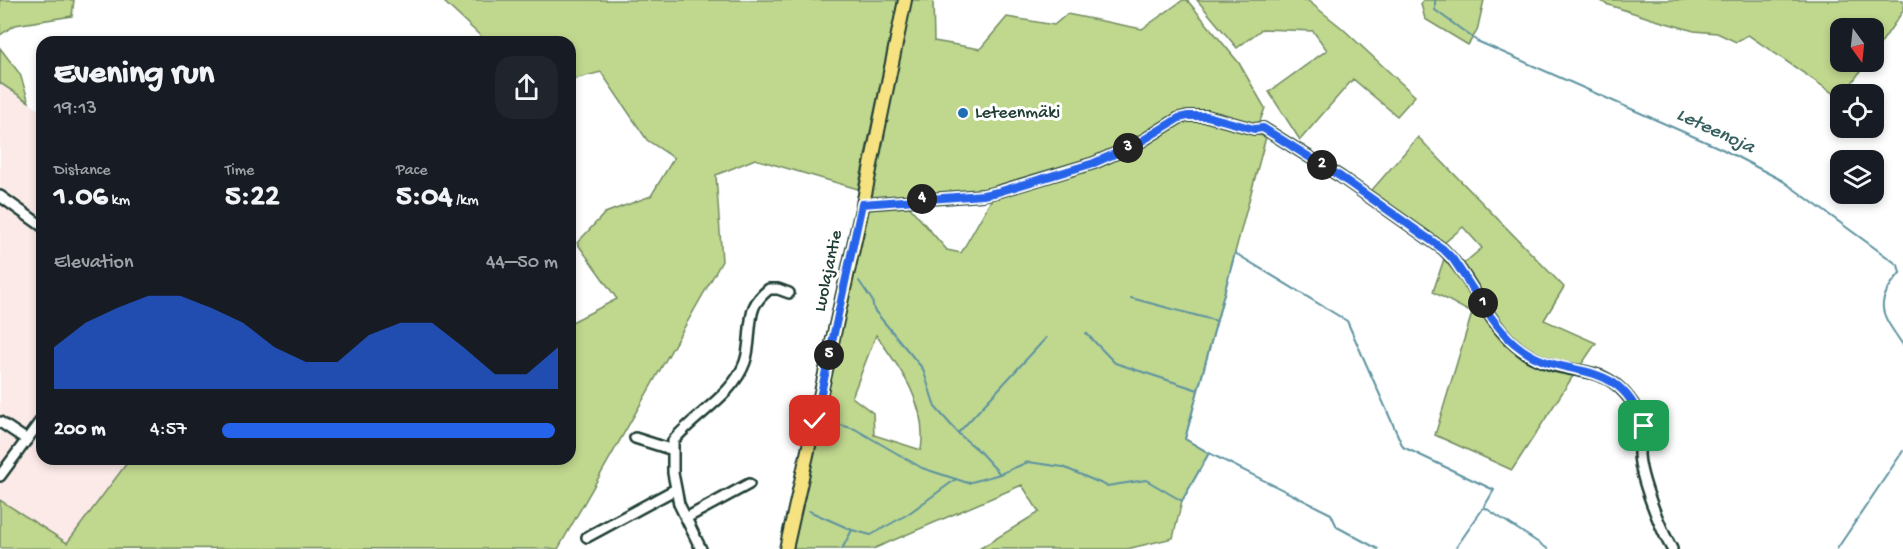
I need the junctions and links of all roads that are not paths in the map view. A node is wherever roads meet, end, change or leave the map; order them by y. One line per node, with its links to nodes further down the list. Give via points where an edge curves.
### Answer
1 (905, 0): 3 (main road, Luolajantie)
2 (0, 196): 4 (street)
3 (862, 204): 17 (main road, Luolajantie); 18 (street, via 998,192 1094,163 1188,116 1207,116 1263,128 1443,249 1514,344 1551,364 1598,373 1628,396 1644,426 1639,453 1642,468)
4 (36, 222)
5 (789, 293): 10 (street, via 769,289 762,296 753,308 749,347 737,380)
6 (0, 422): 9 (street)
7 (36, 427): 9 (street)
8 (635, 438): 10 (street)
9 (27, 440): 11 (street)
10 (673, 446): 13 (street)
11 (0, 476)
12 (749, 484): 14 (street)
13 (676, 489): 14 (street); 15 (street)
14 (686, 518): 16 (street)
15 (587, 537)
16 (701, 549)
17 (786, 549)
18 (1672, 549)

